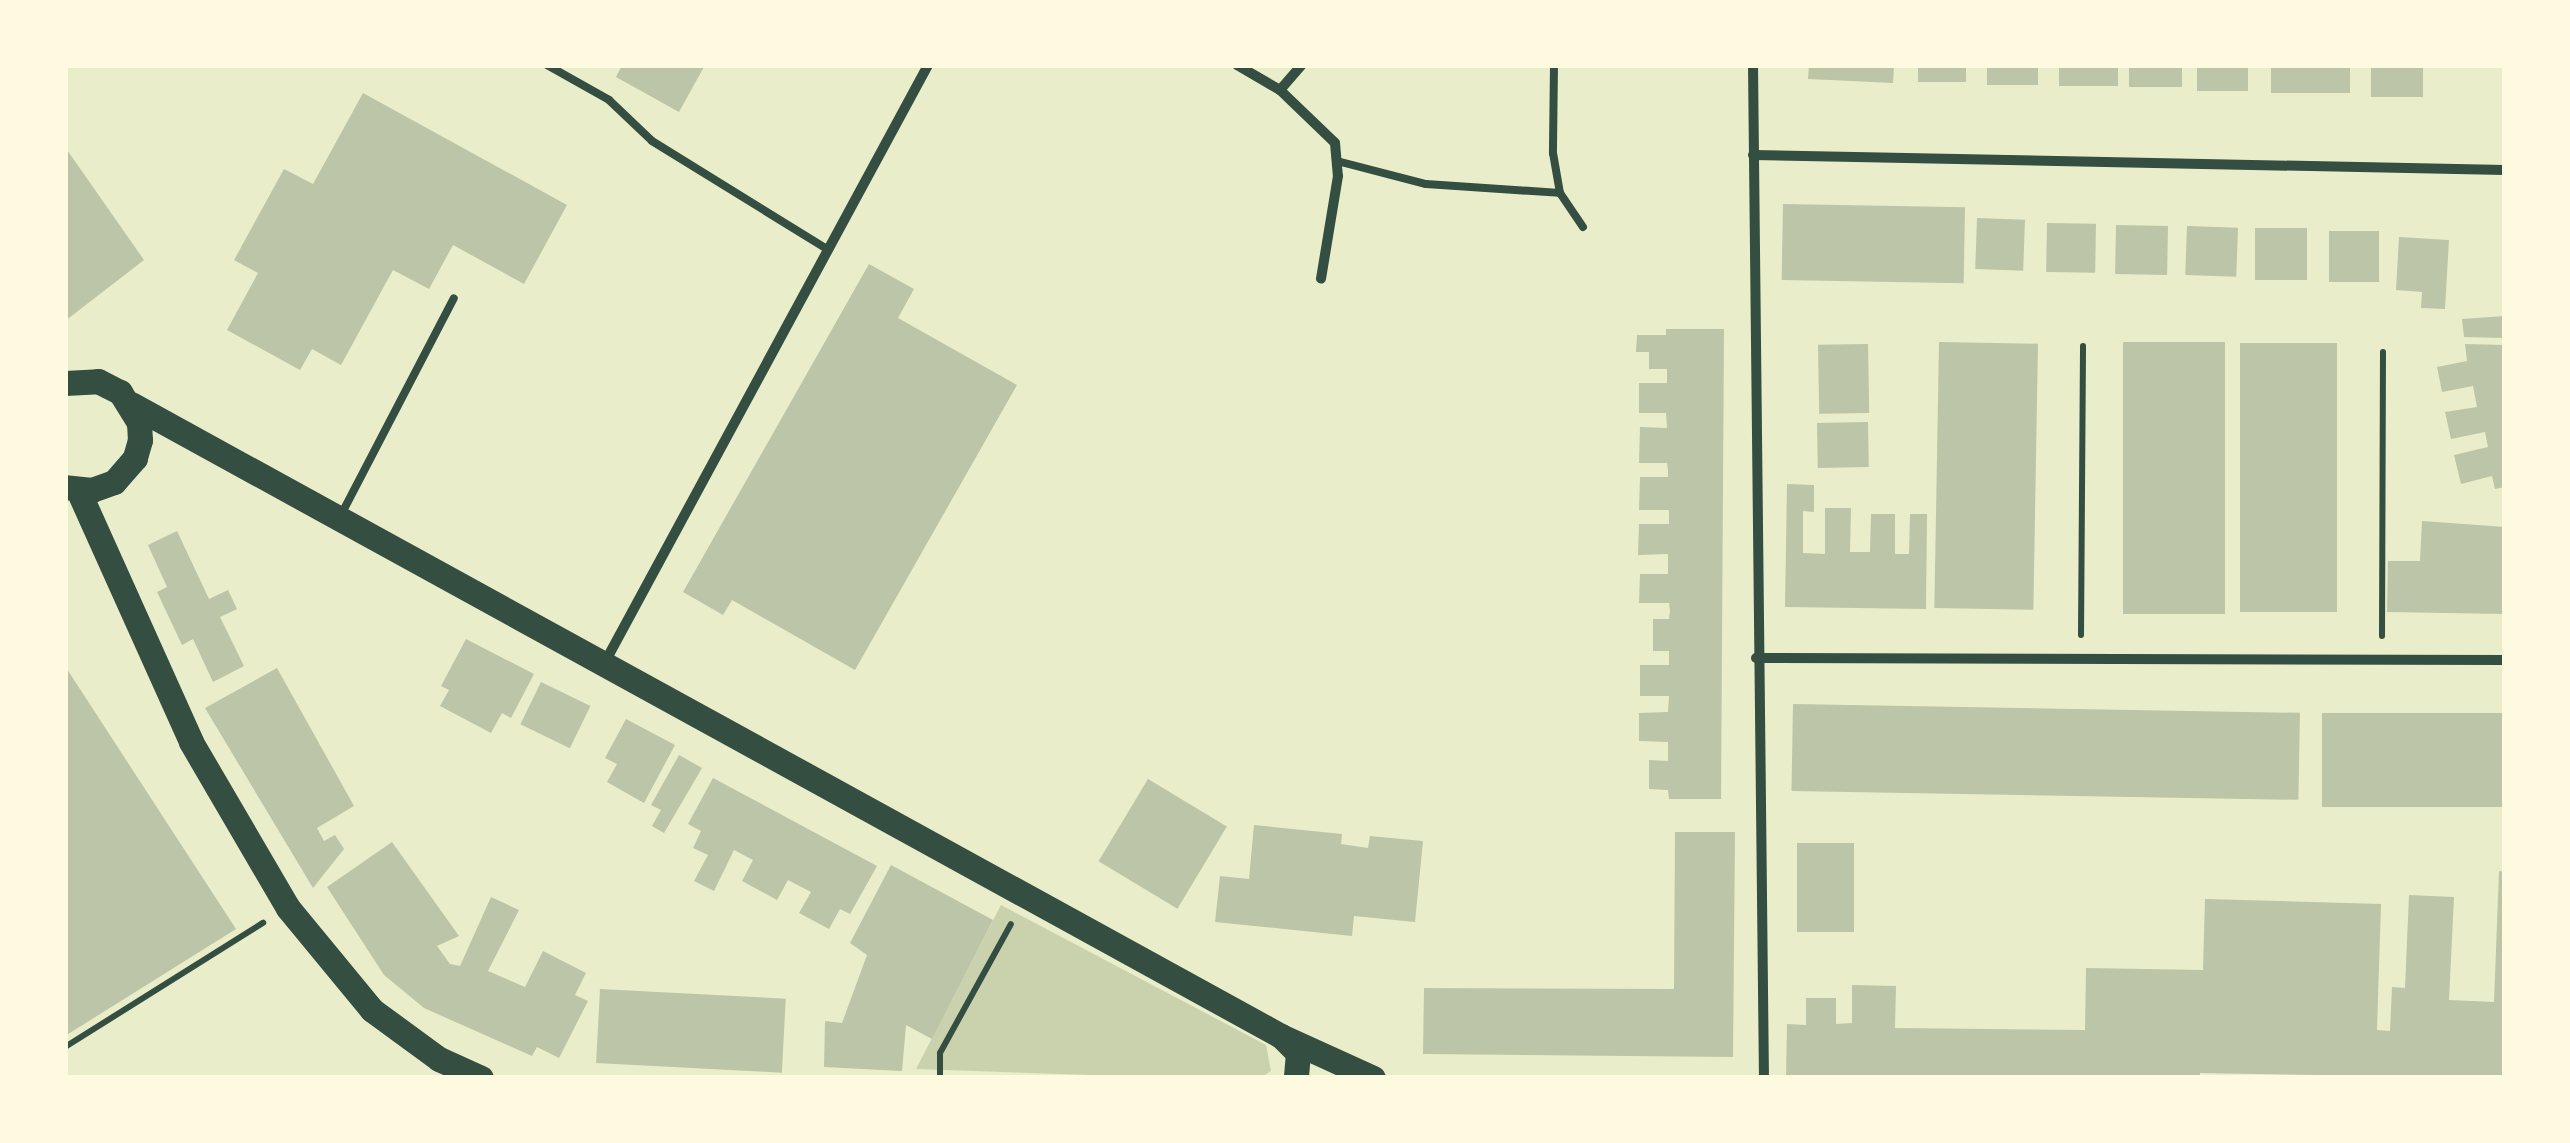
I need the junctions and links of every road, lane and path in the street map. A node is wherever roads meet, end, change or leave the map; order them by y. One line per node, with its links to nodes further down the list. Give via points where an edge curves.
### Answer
1 (547, 65): 13 (lane, via 609,100 652,141)
2 (928, 65): 13 (street)
3 (1237, 65): 7 (street)
4 (1302, 65): 7 (street)
5 (1554, 65): 11 (lane, via 1553,153)
6 (1753, 65): 8 (street)
7 (1280, 90): 9 (street, via 1335,143)
8 (1753, 154): 10 (street); 22 (street)
9 (1337, 160): 11 (lane, via 1426,184); 14 (street)
10 (2505, 170)
11 (1560, 193): 12 (lane)
12 (1583, 227)
13 (825, 248): 26 (street)
14 (1321, 279)
15 (454, 298): 21 (lane)
16 (2082, 346): 23 (path)
17 (2383, 352): 24 (path)
18 (70, 376): 19 (main road, via 108,384)
19 (130, 404): 20 (main road, via 138,422 136,458 114,482); 21 (main road)
20 (72, 488): 27 (main road, via 191,742)
21 (340, 517): 26 (main road)
22 (1756, 658): 23 (street); 35 (street)
23 (2081, 658): 24 (street)
24 (2382, 660): 25 (street)
25 (2505, 660)
26 (605, 662): 28 (main road)
27 (288, 908): 30 (path); 31 (main road, via 372,1010 439,1059)
28 (1056, 912): 29 (main road); 32 (path, via 1042,939 1009,923 940,1054)
29 (1281, 1036): 33 (main road, via 1298,1053); 34 (main road)
30 (65, 1048)
31 (481, 1078)
32 (940, 1078)
33 (1296, 1078)
34 (1373, 1078)
35 (1764, 1078)

